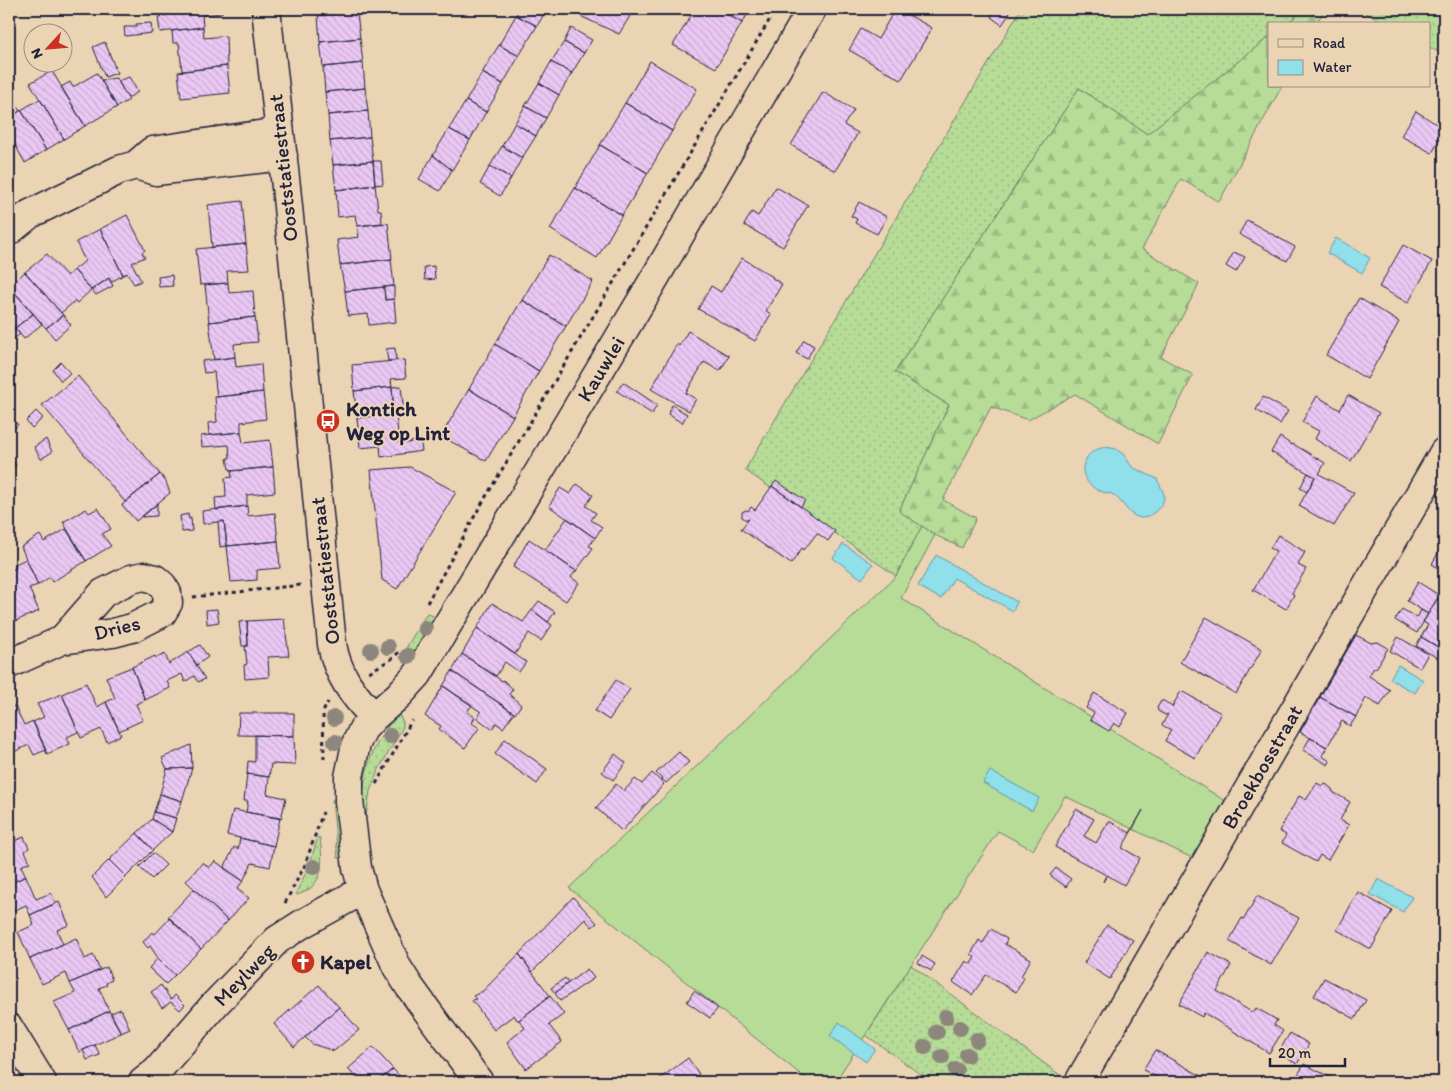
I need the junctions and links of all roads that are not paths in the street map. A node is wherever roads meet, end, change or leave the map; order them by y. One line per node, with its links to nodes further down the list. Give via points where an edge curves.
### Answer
1 (266, 9): 3 (street, Ooststatiestraat)
2 (812, 9): 8 (street, Kauwlei, via 418,674)
3 (281, 144): 4 (street, via 156,171 136,165 119,170 30,214); 8 (street, Ooststatiestraat, via 334,659 357,680)
4 (9, 231)
5 (1444, 452): 14 (street, Broekbosstraat)
6 (62, 640): 6 (street, Dries, via 132,628 162,613 168,603 167,593 155,579 144,576 131,579 103,593); 7 (street, Dries)
7 (9, 664)
8 (374, 717): 9 (street, via 356,744 349,777 357,868)
9 (363, 890): 12 (street, Meylweg, via 277,940 157,1071); 13 (street, via 401,973)
10 (9, 1028): 11 (street)
11 (42, 1082)
12 (143, 1082)
13 (479, 1082)
14 (1079, 1082)

